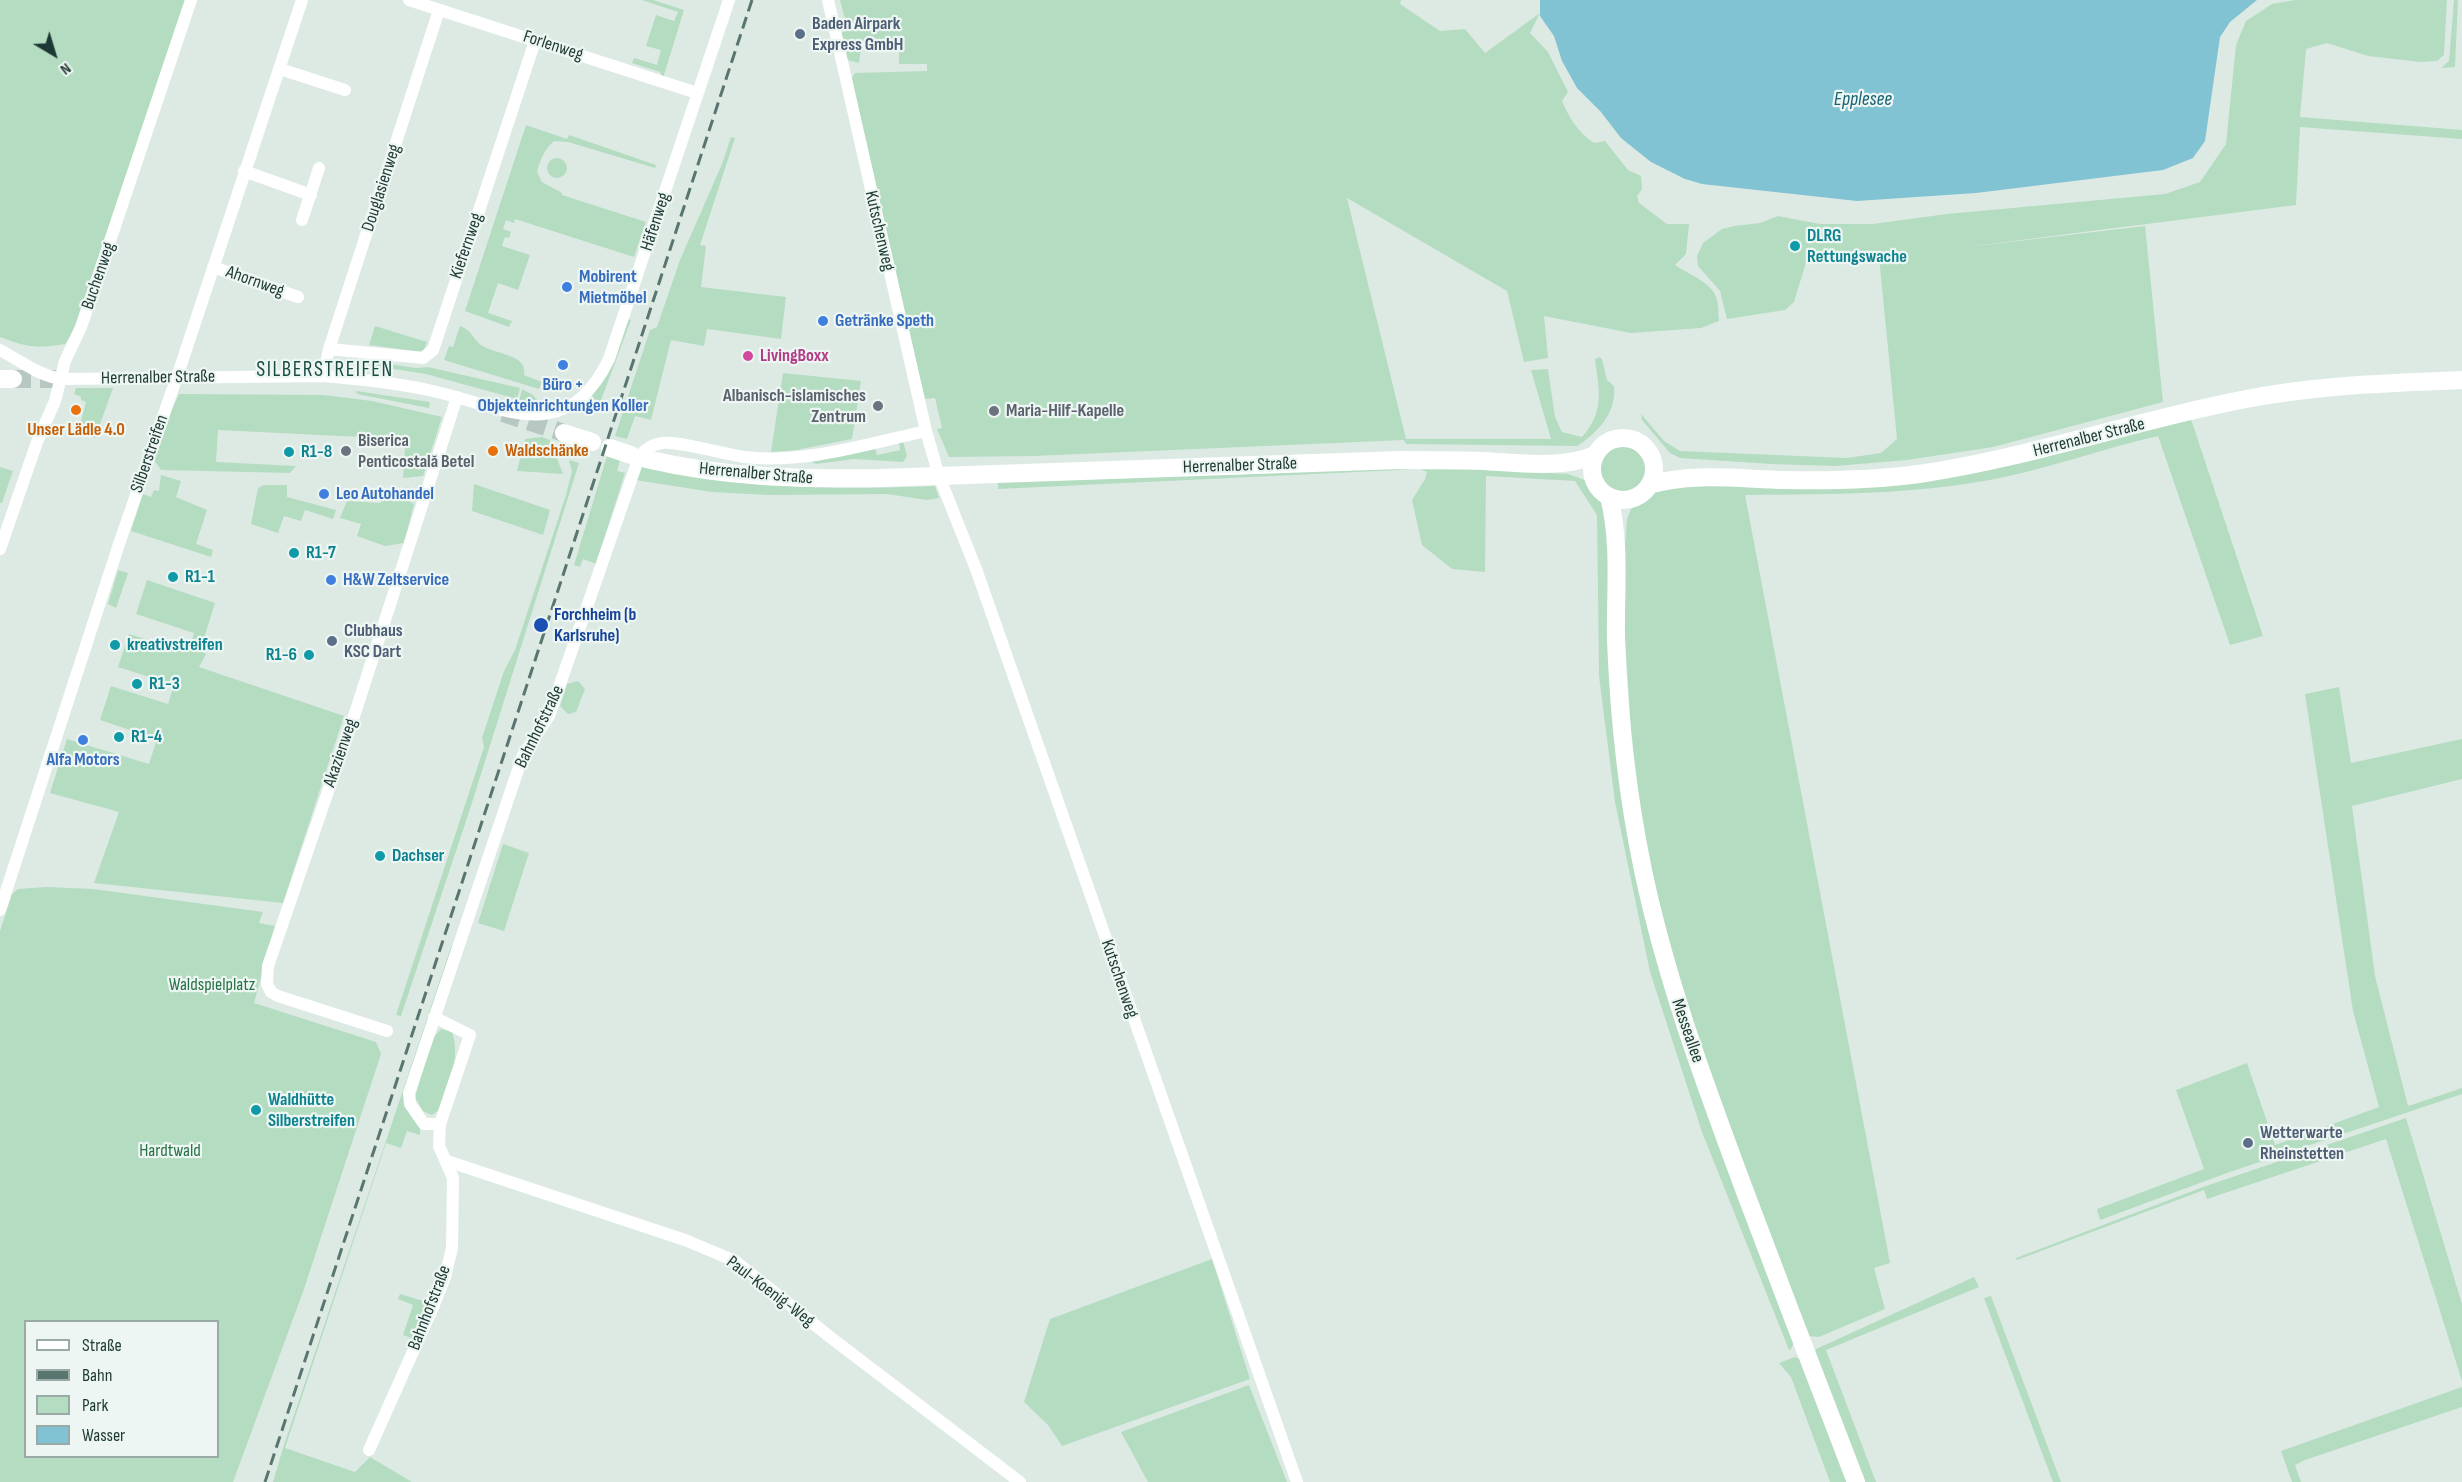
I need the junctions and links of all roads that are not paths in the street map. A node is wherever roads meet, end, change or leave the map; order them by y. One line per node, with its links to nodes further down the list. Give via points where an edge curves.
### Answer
1 (191, 0): 21 (street, Buchenweg)
2 (302, 0): 8 (street, Silberstreifen)
3 (409, 0): 6 (street, Forlenweg)
4 (729, 0): 10 (street, Häfenweg)
5 (828, 0): 25 (street, Kutschenweg)
6 (439, 10): 7 (street, Forlenweg); 17 (street, Douglasienweg)
7 (536, 41): 10 (street, Forlenweg); 17 (street, Kiefernweg, via 432,350 423,358)
8 (280, 69): 9 (street); 12 (street, Silberstreifen)
9 (345, 90)
10 (697, 93): 24 (street, Häfenweg, via 641,268 601,375 568,407)
11 (319, 168): 13 (street)
12 (244, 171): 13 (street); 15 (street, Silberstreifen)
13 (310, 195): 14 (street)
14 (302, 220)
15 (213, 267): 16 (street, Ahornweg); 20 (street, Silberstreifen)
16 (298, 297)
17 (329, 349): 19 (street, Douglasienweg)
18 (0, 350): 21 (street, Herrenalber Straße, via 47,377)
19 (324, 371): 20 (street, Herrenalber Straße); 23 (street, Herrenalber Straße)
20 (177, 378): 21 (street, Herrenalber Straße); 41 (street, Silberstreifen)
21 (61, 379): 39 (street, Buchenweg)
22 (2462, 380): 34 (street, Herrenalber Straße, via 2317,389 2250,398 2018,456 1920,473 1845,482)
23 (456, 397): 24 (street, Herrenalber Straße, via 524,416); 44 (street, Akazienweg, via 357,707 286,909 266,981 278,996)
24 (545, 414)
25 (926, 431): 29 (street, Herrenalber Straße, via 794,459 722,454 669,443); 33 (street, Kutschenweg)
26 (564, 433): 27 (street)
27 (592, 442)
28 (610, 448): 29 (street, Herrenalber Straße)
29 (642, 455): 33 (street, Herrenalber Straße, via 708,472 800,479); 43 (street, Bahnhofstraße, via 549,716 524,756)
30 (1595, 455): 31 (street, via 1610,441 1626,438 1641,444); 32 (street, Herrenalber Straße, via 1585,460); 35 (street)
31 (1653, 464): 34 (street, Herrenalber Straße); 36 (street)
32 (1541, 465): 33 (street, Herrenalber Straße, via 1400,460); 35 (street, Herrenalber Straße)
33 (936, 469): 49 (street, Kutschenweg, via 976,569)
34 (1714, 477): 36 (street, Herrenalber Straße, via 1665,480)
35 (1593, 479): 37 (street)
36 (1649, 485): 38 (street)
37 (1609, 496): 38 (street); 40 (street, Messeallee)
38 (1629, 499): 40 (street, Messeallee)
39 (0, 549)
40 (1616, 557): 50 (street, Messeallee, via 1616,637 1624,756 1659,944 1714,1109)
41 (4, 886): 42 (street, Silberstreifen)
42 (0, 910)
43 (434, 1017): 45 (street, Bahnhofstraße, via 409,1093 410,1104 424,1124); 45 (street, Bahnhofstraße, via 470,1035)
44 (387, 1031)
45 (440, 1124): 46 (street, Bahnhofstraße, via 439,1146)
46 (447, 1161): 47 (street, Bahnhofstraße, via 453,1178 452,1248 445,1277); 48 (street, Paul-Koenig-Weg, via 685,1240 735,1261)
47 (369, 1450)
48 (1020, 1482)
49 (1297, 1482)
50 (1856, 1482)

